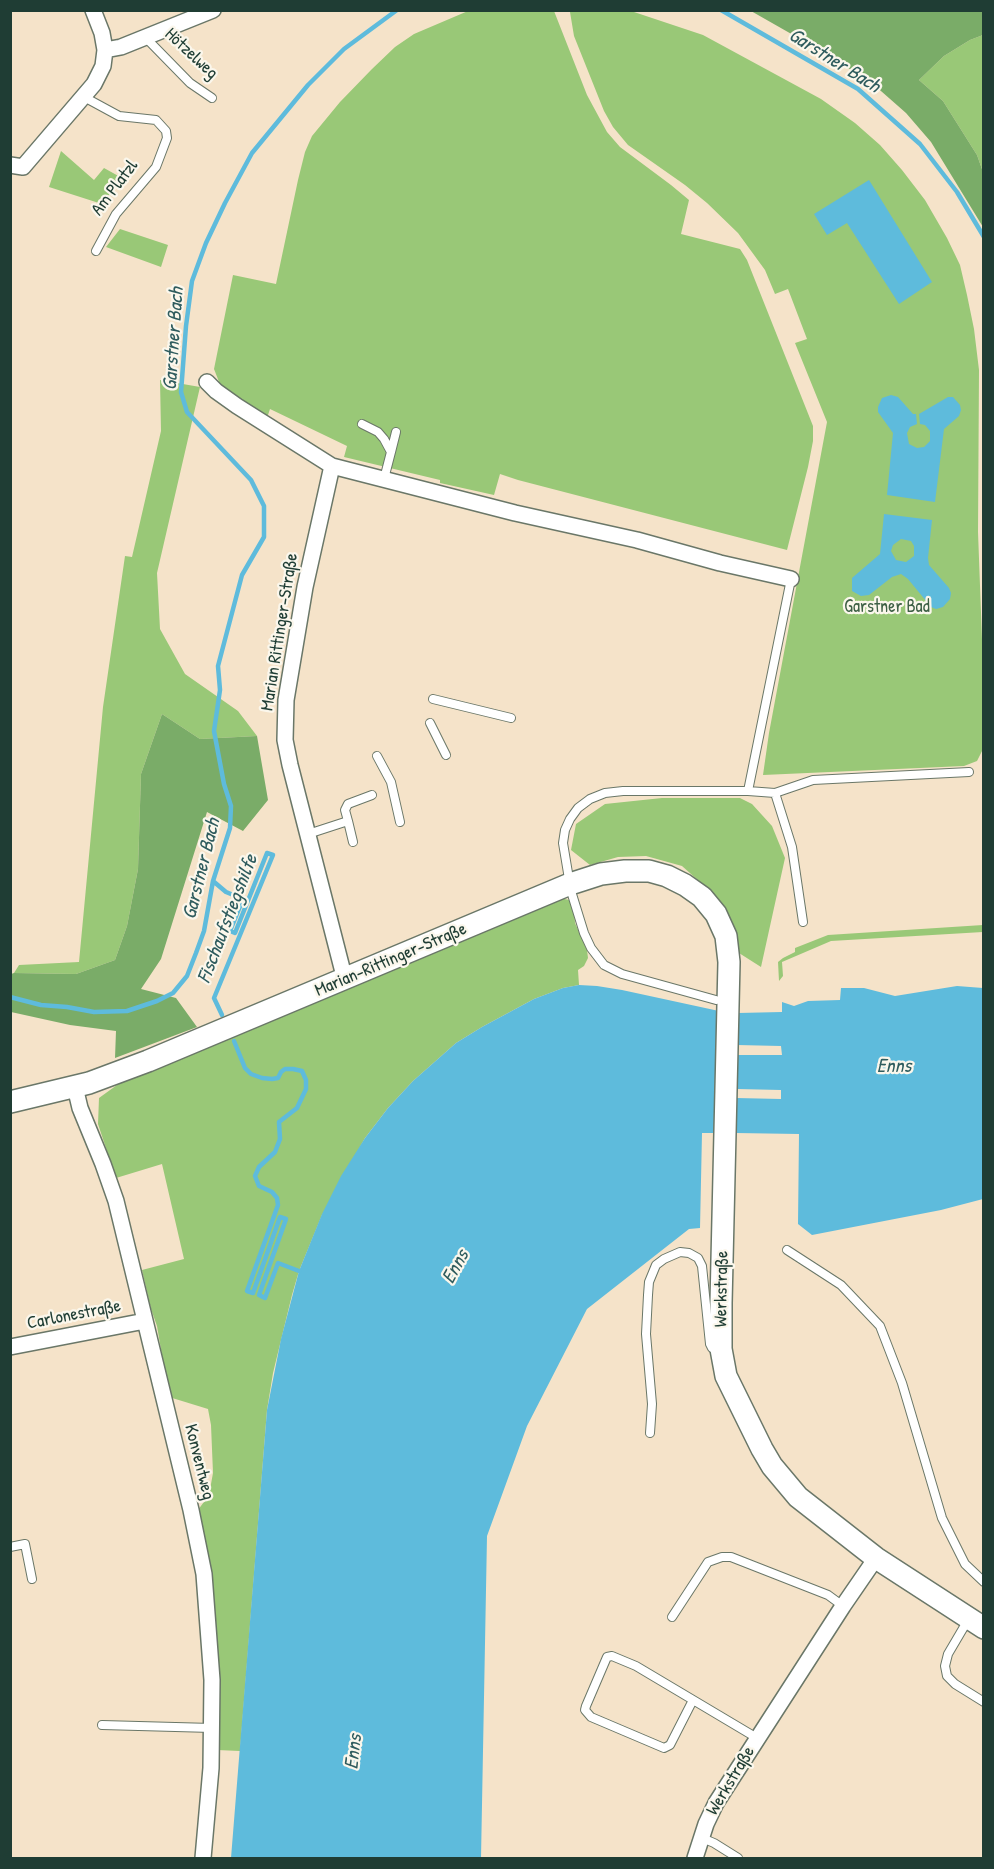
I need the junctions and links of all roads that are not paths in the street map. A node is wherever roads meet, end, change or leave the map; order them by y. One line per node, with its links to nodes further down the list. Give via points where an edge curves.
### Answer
1 (93, 10): 4 (street)
2 (213, 10): 3 (street, Hötzelweg)
3 (145, 37): 4 (street, Hötzelweg); 6 (lane, Hötzelweg, via 190,83)
4 (105, 50): 5 (street, via 103,66)
5 (84, 98): 7 (street, via 22,167); 8 (lane, Am Platzl, via 119,116 156,120 166,131 156,167 116,214)
6 (212, 98)
7 (10, 165)
8 (96, 251)
9 (207, 382): 13 (street, via 216,392)
10 (362, 424): 12 (lane, via 378,432)
11 (396, 432): 12 (lane)
12 (391, 452): 14 (lane)
13 (332, 466): 14 (street); 27 (street, Marian Rittinger-Straße, via 305,587 286,700 285,740)
14 (384, 479): 15 (street)
15 (791, 579): 22 (lane)
16 (433, 699): 17 (lane)
17 (511, 718)
18 (430, 723): 19 (lane)
19 (446, 755)
20 (377, 756): 26 (lane, via 391,782)
21 (969, 772): 23 (lane, via 813,780)
22 (748, 791): 23 (lane); 29 (lane, via 623,791 590,799 578,808 565,830 563,843)
23 (775, 793): 30 (lane, via 792,847)
24 (372, 795): 25 (lane, via 348,804)
25 (348, 821): 27 (lane); 28 (lane)
26 (400, 822)
27 (308, 834): 32 (street, Marian Rittinger-Straße)
28 (353, 842)
29 (570, 884): 31 (street, Marian-Rittinger-Straße, via 625,871 667,876 702,897 716,914 726,936); 32 (street, Marian-Rittinger-Straße); 33 (lane, via 584,933 604,965 622,974)
30 (803, 922)
31 (729, 962): 39 (street, Werkstraße)
32 (345, 980): 34 (street, Marian-Rittinger-Straße)
33 (716, 1000)
34 (75, 1087): 35 (street, Marian-Rittinger-Straße); 37 (street, Konventweg, via 116,1201)
35 (10, 1102)
36 (787, 1250): 44 (lane, via 841,1284 880,1326 902,1383 942,1518 965,1564)
37 (145, 1321): 38 (street, Carlonestraße); 51 (street, Konventweg, via 204,1574)
38 (10, 1347)
39 (721, 1349): 40 (lane, via 710,1344 698,1258 680,1252 664,1259 656,1265 649,1282 646,1334 652,1404); 42 (street, Werkstraße, via 726,1376 772,1466 798,1497)
40 (650, 1433)
41 (10, 1546): 43 (lane, via 26,1544)
42 (876, 1558): 45 (street, Werkstraße); 47 (street, Werkstraße)
43 (32, 1579)
44 (984, 1582)
45 (843, 1606): 46 (lane, via 828,1595 731,1557 722,1557 708,1562); 52 (street, Werkstraße)
46 (672, 1617)
47 (976, 1623): 49 (lane, via 948,1654 945,1666 947,1676 955,1684)
48 (693, 1700): 48 (lane, via 612,1656 607,1657 585,1710 591,1717 664,1748 670,1745); 52 (lane)
49 (984, 1702)
50 (102, 1725): 51 (lane)
51 (212, 1728): 54 (street, Konventweg)
52 (757, 1738): 53 (street, Werkstraße, via 716,1803)
53 (702, 1838): 55 (street, Werkstraße); 56 (lane)
54 (203, 1858)
55 (695, 1858)
56 (738, 1858)

